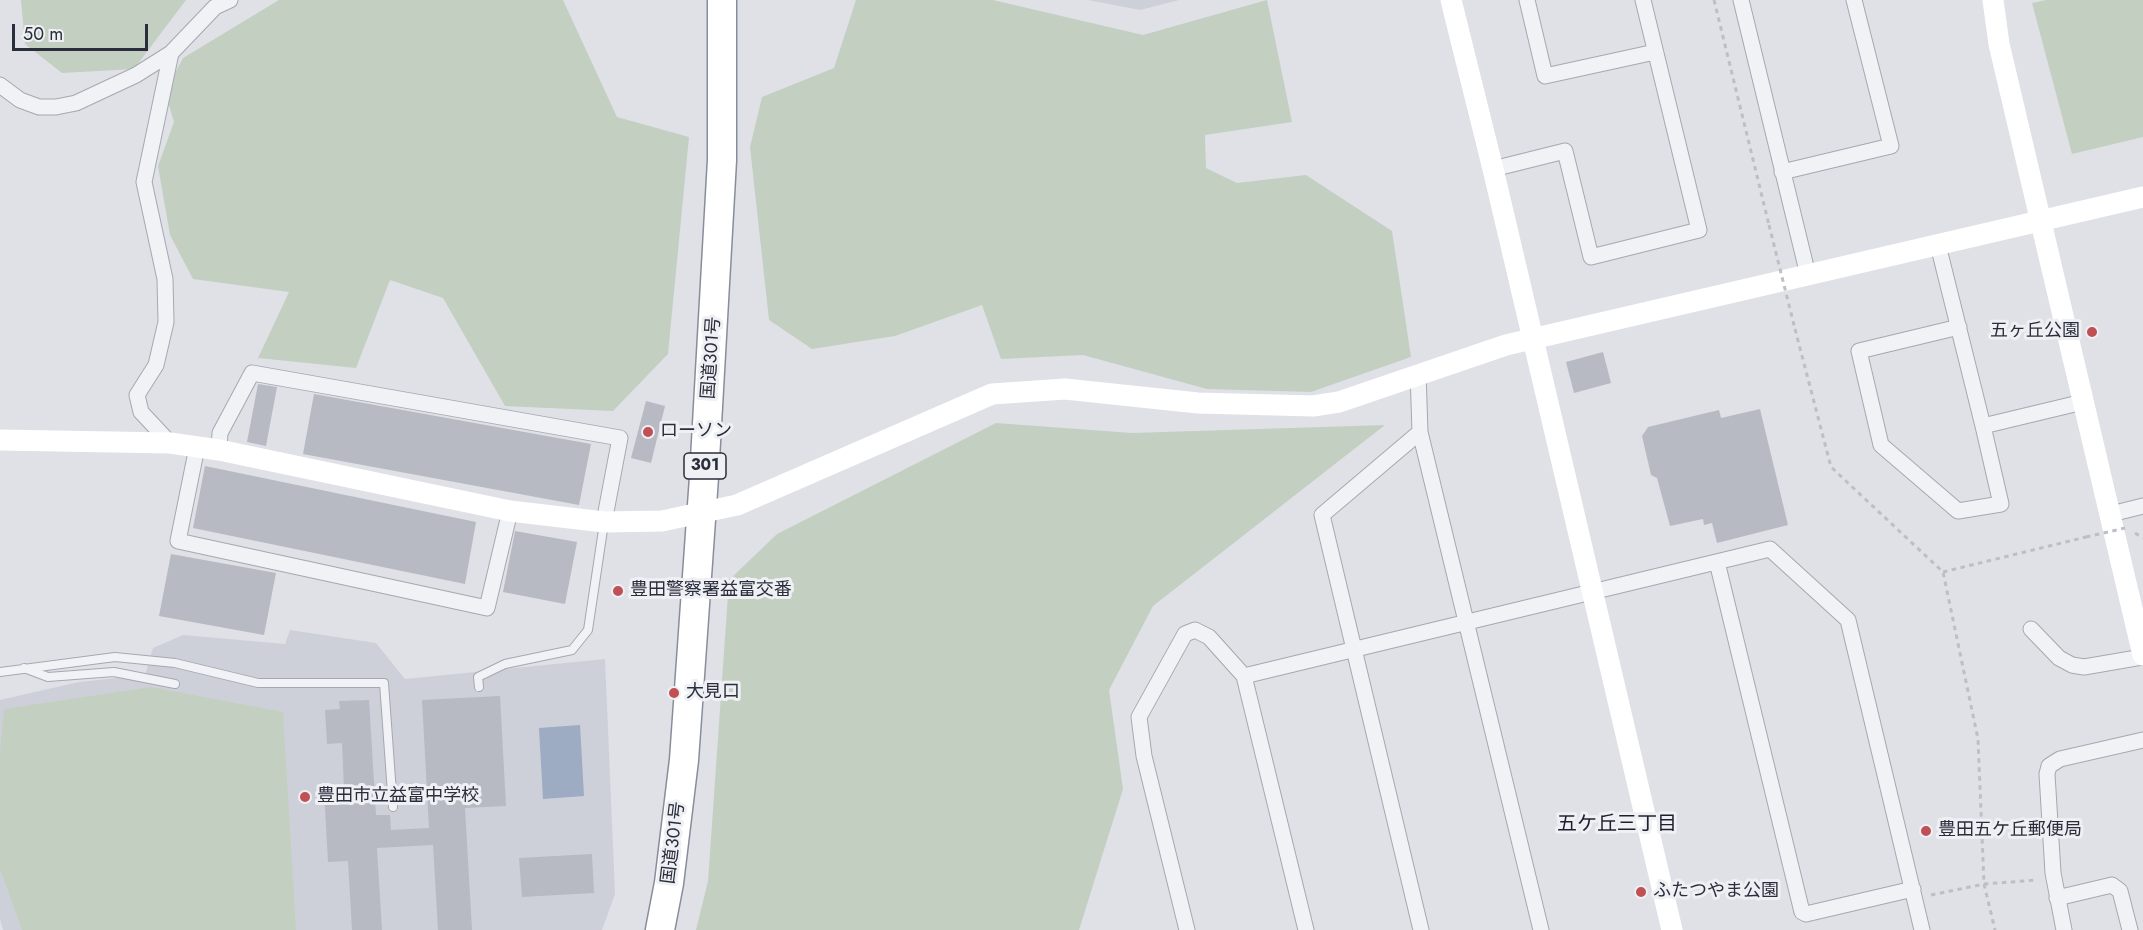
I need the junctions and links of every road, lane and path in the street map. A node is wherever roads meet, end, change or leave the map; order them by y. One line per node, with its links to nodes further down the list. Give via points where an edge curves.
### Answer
1 (230, 0): 11 (street, via 215,7)
2 (722, 0): 31 (highway, 国道301号 / 301, via 722,171)
3 (1450, 0): 13 (street)
4 (1527, 0): 10 (street, via 1545,76)
5 (1643, 0): 10 (street)
6 (1714, 0): 35 (path, bridge, via 1831,467)
7 (1741, 0): 14 (street)
8 (1854, 0): 14 (street, via 1890,146)
9 (1993, 0): 16 (street, via 1999,44)
10 (1655, 52): 13 (street, via 1699,230 1591,257 1565,151)
11 (171, 54): 12 (street, via 92,96 56,107 39,107 20,100); 26 (street, via 144,182 165,279 166,322 156,365 137,395 141,412)
12 (0, 85)
13 (1493, 169): 20 (street)
14 (1782, 172): 18 (street)
15 (2143, 197): 16 (street)
16 (2040, 221): 17 (street); 22 (street)
17 (1938, 245): 18 (street); 19 (street)
18 (1808, 275): 20 (street)
19 (1959, 327): 23 (street); 23 (street, via 1859,351 1881,446 1958,512 2001,504)
20 (1532, 339): 21 (street); 36 (street)
21 (1418, 373): 24 (street); 31 (street, via 1340,402 1313,406 1198,403 1065,389 992,394 814,474 737,505)
22 (2083, 402): 23 (street); 32 (street)
23 (1983, 426)
24 (1420, 432): 37 (street); 39 (street, via 1322,515)
25 (0, 440): 26 (street)
26 (170, 443): 27 (street)
27 (197, 447): 28 (street); 30 (street, via 178,542 487,608)
28 (219, 450): 30 (street); 33 (street, via 220,433 252,373 620,438)
29 (2143, 506): 32 (street)
30 (510, 511): 33 (street)
31 (701, 514): 33 (street, via 662,521); 52 (highway, 国道301号 / 301, via 684,760)
32 (2118, 521): 35 (path, bridge, via 2086,537); 40 (street)
33 (604, 522): 45 (lane, via 588,630 572,650 505,664 478,677)
34 (1717, 562): 36 (street); 50 (street, via 1770,549 1848,621); 50 (street, via 1799,906 1806,914)
35 (1943, 572): 49 (path, via 1978,739)
36 (1592, 593): 37 (street); 57 (street)
37 (1467, 622): 39 (street); 56 (street)
38 (2031, 629): 40 (street, via 2059,658 2072,665 2084,667)
39 (1356, 649): 43 (street); 55 (street)
40 (2143, 656)
41 (22, 668): 42 (lane); 44 (lane, via 48,677 114,672); 47 (lane, via 115,657 175,663 258,683 384,683)
42 (0, 672)
43 (1244, 676): 53 (street, via 1209,637 1195,630 1185,634 1139,717 1144,756); 54 (street)
44 (175, 684)
45 (479, 687)
46 (2143, 740): 48 (street, via 2060,759 2049,766)
47 (393, 807)
48 (2054, 878): 49 (path); 51 (street)
49 (1984, 884): 50 (path); 59 (path)
50 (1914, 894): 58 (street)
51 (2057, 898): 60 (street); 61 (street, via 2112,885 2120,891)
52 (660, 930)
53 (1187, 930)
54 (1306, 930)
55 (1421, 930)
56 (1541, 930)
57 (1672, 930)
58 (1922, 930)
59 (1995, 930)
60 (2064, 930)
61 (2130, 930)

